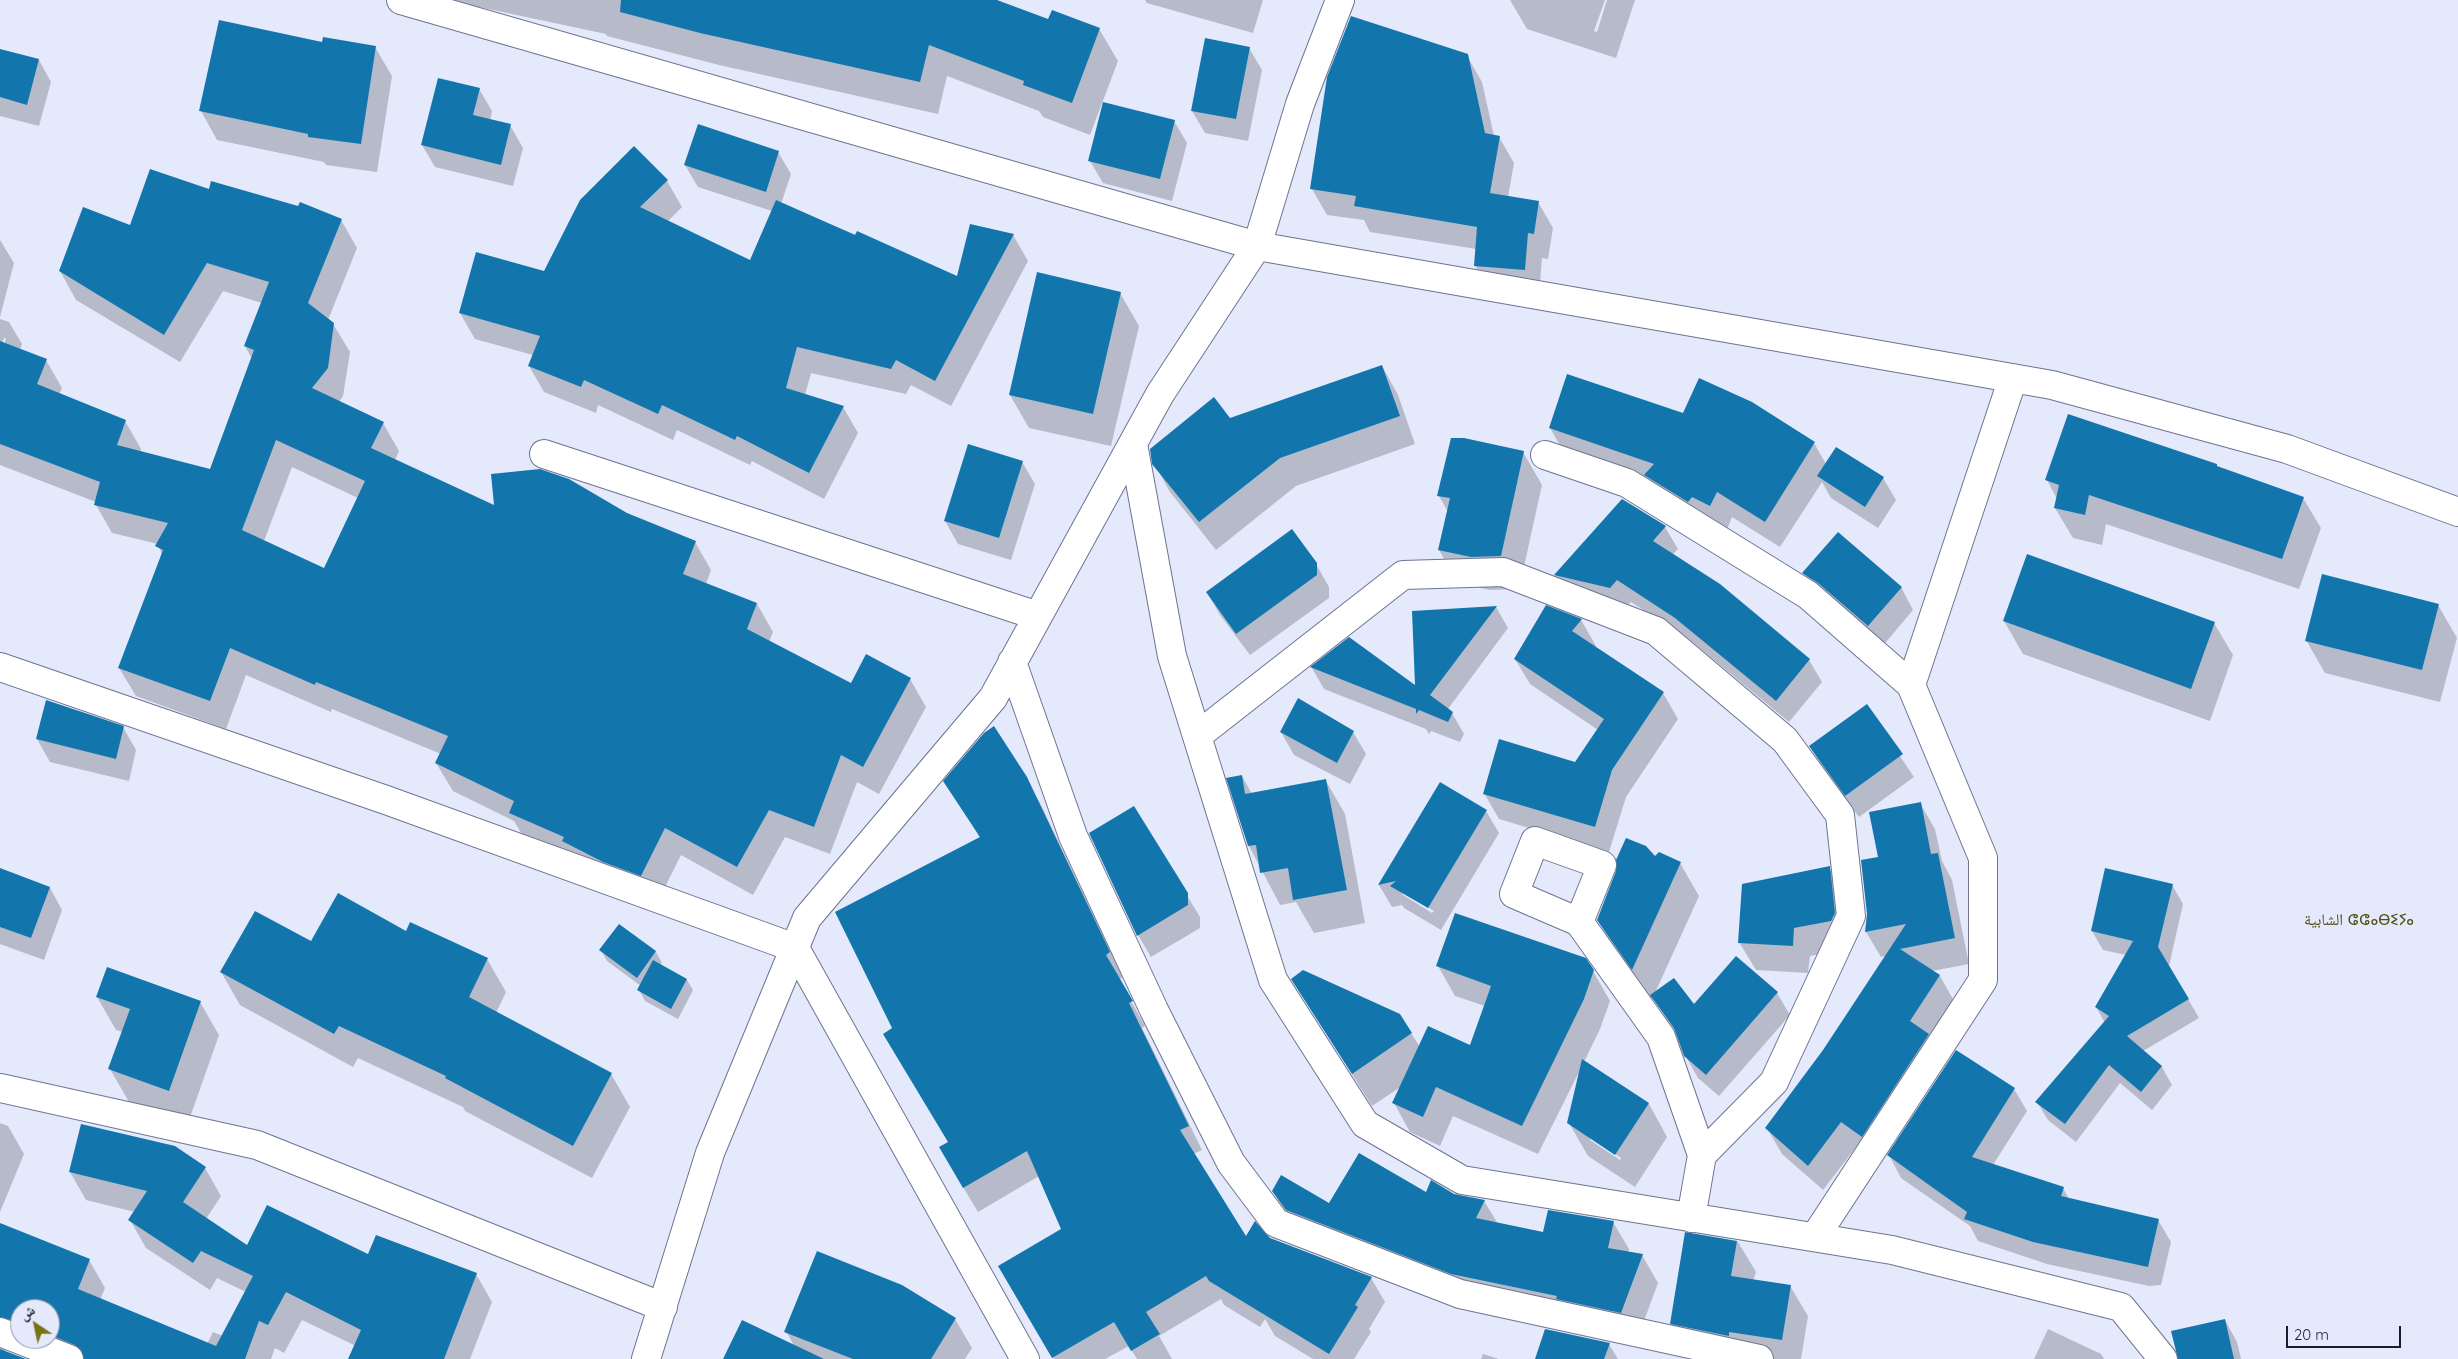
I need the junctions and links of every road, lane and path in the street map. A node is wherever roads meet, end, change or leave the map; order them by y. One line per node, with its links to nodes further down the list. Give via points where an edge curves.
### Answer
1 (401, 0): 3 (street)
2 (1340, 0): 3 (street, via 1300,104)
3 (1257, 246): 4 (street); 5 (street, via 1160,394)
4 (2013, 378): 8 (street, via 2052,385 2287,449); 12 (street)
5 (1132, 444): 9 (street); 13 (street, via 1172,656)
6 (544, 454): 9 (street)
7 (1545, 455): 12 (street, via 1627,483 1808,594)
8 (2458, 512)
9 (1038, 616): 10 (street)
10 (1012, 662): 15 (street, via 993,698 807,918); 25 (street, via 1073,836 1154,1010 1230,1163 1276,1223 1460,1294)
11 (0, 668): 15 (street, via 386,800)
12 (1911, 685): 19 (street, via 1983,858 1983,980)
13 (1197, 736): 17 (street, via 1403,575 1503,572 1656,631 1785,740 1840,815 1851,916 1774,1082); 18 (street, via 1273,980 1366,1124 1462,1180)
14 (1579, 922): 17 (street, via 1662,1036)
15 (795, 948): 20 (street, via 710,1153); 24 (street)
16 (0, 1088): 20 (street, via 257,1145)
17 (1702, 1155): 18 (street)
18 (1691, 1218): 19 (street)
19 (1815, 1237): 26 (street, via 1892,1250 2121,1307)
20 (663, 1307): 23 (street)
21 (0, 1332): 22 (street)
22 (69, 1359)
23 (646, 1359)
24 (1025, 1359)
25 (1759, 1359)
26 (2163, 1359)

